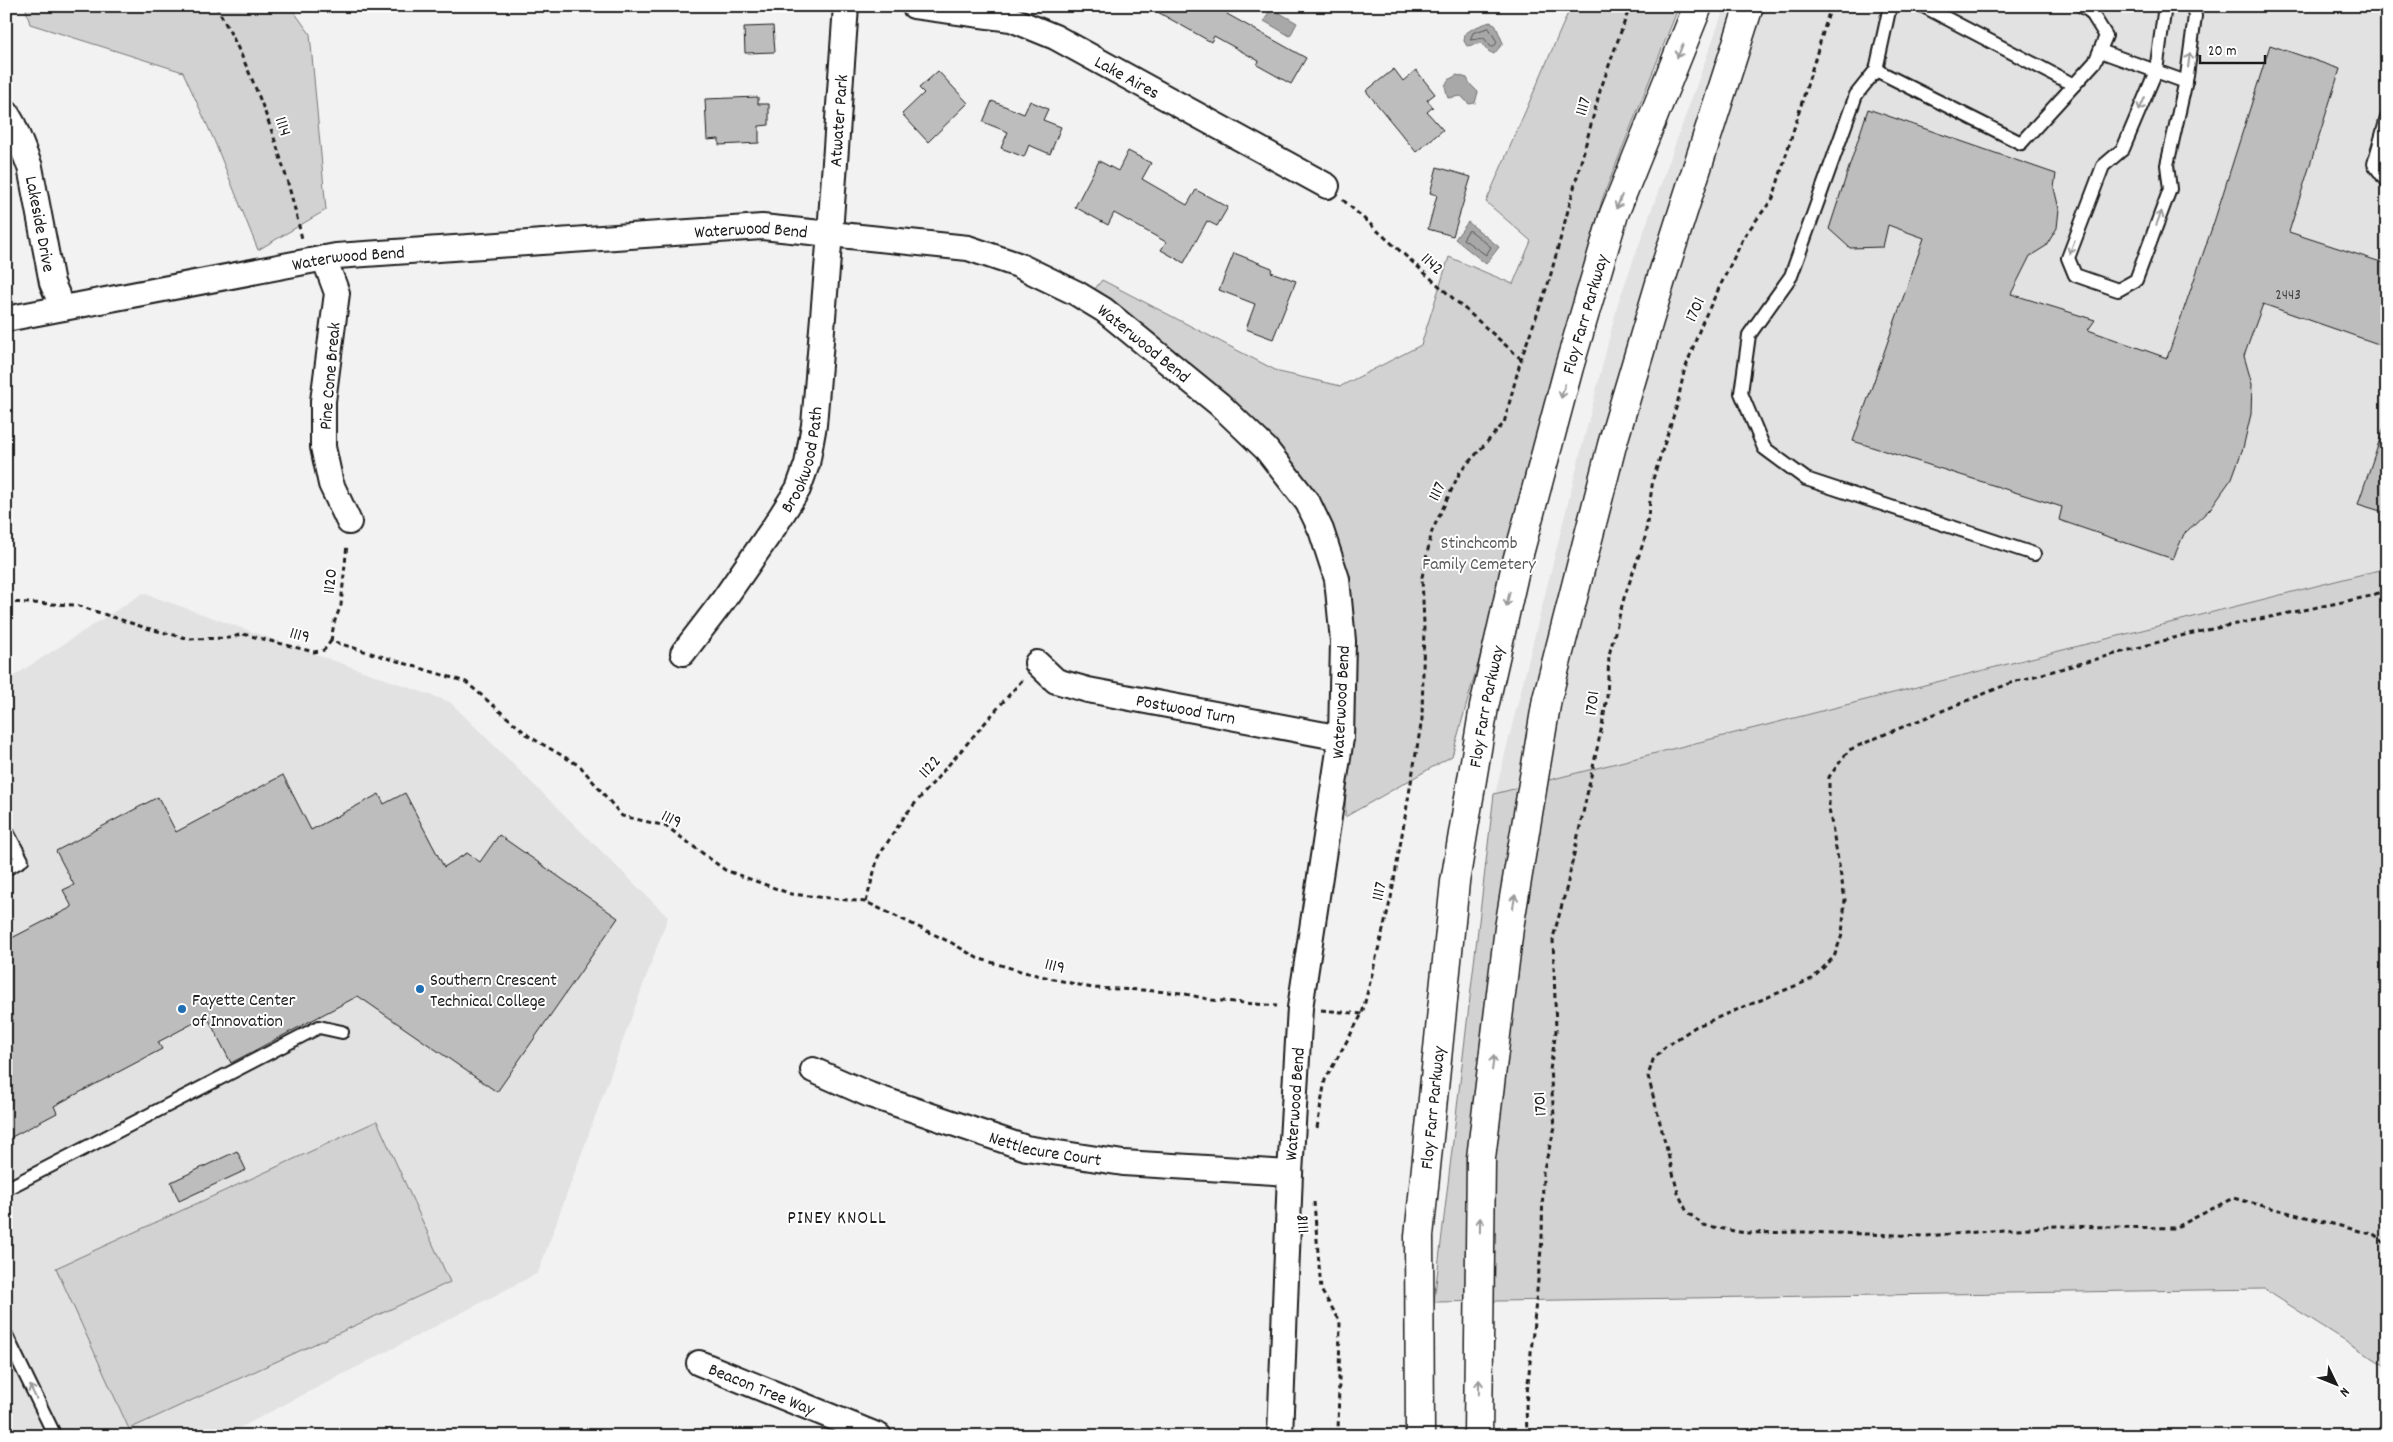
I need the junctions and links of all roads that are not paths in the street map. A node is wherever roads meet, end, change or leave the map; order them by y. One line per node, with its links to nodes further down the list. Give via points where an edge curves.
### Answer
1 (846, 6): 19 (street, Atwater Park)
2 (914, 6): 18 (street, Lake Aires, via 1011,19 1055,37)
3 (1698, 6): 39 (main road, Floy Farr Parkway, one-way to 39, via 1614,214 1516,564 1484,707 1455,882 1420,1236)
4 (1749, 6): 40 (main road, one-way to 4, via 1481,1158 1509,928 1547,699 1612,446 1658,289)
5 (1890, 6): 11 (lane)
6 (1923, 6): 14 (lane)
7 (2082, 6): 10 (lane, via 2092,12 2106,36)
8 (2163, 6): 12 (lane)
9 (2193, 6): 13 (lane, one-way to 9)
10 (2100, 51): 12 (lane); 14 (lane, via 2095,62)
11 (1876, 70): 14 (lane, via 2020,143); 24 (lane, via 1856,94 1791,276 1749,335 1741,393 1764,448 1806,479)
12 (2156, 71): 13 (lane); 13 (lane, one-way to 13, via 2123,149 2103,166 2068,258 2075,276 2118,290 2136,280 2170,190 2167,165)
13 (2186, 82)
14 (2074, 85)
15 (6, 112): 21 (street, Lakeside Drive, via 14,124 30,167 52,283)
16 (2387, 118): 17 (lane, via 2374,164)
17 (2387, 182)
18 (1327, 186)
19 (830, 233): 20 (street, Waterwood Bend, via 762,227 542,240); 25 (street, Brookwood Path, via 814,425 807,464 798,489 774,527); 27 (street, Waterwood Bend, via 968,248 1047,278 1104,310 1243,426 1287,474 1308,503 1321,530 1337,579 1343,641)
20 (316, 260): 21 (street, Waterwood Bend); 23 (street, Pine Cone Break, via 337,293 323,401 323,447 331,484)
21 (63, 308): 22 (street, Waterwood Bend)
22 (6, 319)
23 (349, 522)
24 (2034, 554)
25 (683, 653)
26 (1037, 663): 27 (street, Postwood Turn, via 1056,681 1088,690)
27 (1341, 738): 32 (street, Waterwood Bend, via 1300,1008)
28 (6, 830): 29 (lane, via 22,860)
29 (6, 869)
30 (342, 1032): 33 (lane, via 319,1027)
31 (813, 1070): 32 (street, Nettlecure Court, via 870,1095 1026,1148 1123,1163)
32 (1290, 1173): 38 (street, Waterwood Bend)
33 (6, 1189)
34 (6, 1335): 36 (lane, one-way to 34)
35 (699, 1362): 37 (street, Beacon Tree Way)
36 (54, 1436)
37 (879, 1436)
38 (1280, 1436)
39 (1420, 1436)
40 (1478, 1436)

